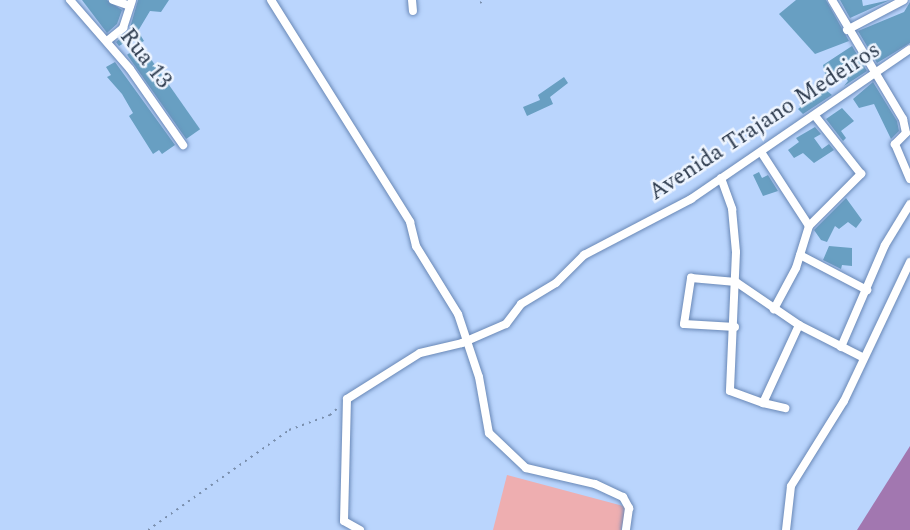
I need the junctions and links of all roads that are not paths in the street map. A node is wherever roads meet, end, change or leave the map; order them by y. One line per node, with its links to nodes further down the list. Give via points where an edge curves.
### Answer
1 (113, 0): 7 (street)
2 (271, 0): 27 (street, via 410,222 416,246)
3 (412, 0): 8 (street)
4 (832, 0): 9 (street)
5 (904, 0): 9 (street)
6 (74, 2): 10 (street, Rua 13)
7 (131, 3): 10 (street, via 123,28)
8 (413, 11)
9 (847, 30): 12 (street)
10 (107, 41): 14 (street, Rua 13)
11 (910, 49): 12 (street, Avenida Trajano Medeiros)
12 (878, 74): 13 (street, Avenida Trajano Medeiros); 17 (street, via 907,128 895,144)
13 (816, 117): 15 (street, Avenida Trajano Medeiros); 19 (street, via 861,174)
14 (183, 145)
15 (761, 152): 16 (street, Avenida Trajano Medeiros); 19 (street)
16 (720, 178): 22 (street, via 734,219); 27 (street, Avenida Trajano Medeiros, via 588,252 556,283 521,304 506,324)
17 (910, 178)
18 (908, 210): 23 (street)
19 (809, 226): 20 (street)
20 (800, 255): 23 (street); 24 (street)
21 (910, 262): 29 (street)
22 (736, 282): 24 (street); 26 (street); 26 (street, via 693,276 683,322)
23 (867, 290): 28 (street)
24 (774, 309): 25 (street)
25 (799, 325): 28 (street); 30 (street)
26 (735, 327): 30 (street, via 728,388)
27 (468, 341): 32 (street, Avenida Trajano Medeiros, via 420,353 348,399 344,521); 33 (street, via 486,429 495,441 526,468 595,484 622,497 629,508)
28 (841, 347): 29 (street)
29 (862, 357): 34 (street, via 844,401 791,486)
30 (763, 402): 31 (street)
31 (785, 408)
32 (360, 530)
33 (626, 530)
34 (786, 530)

